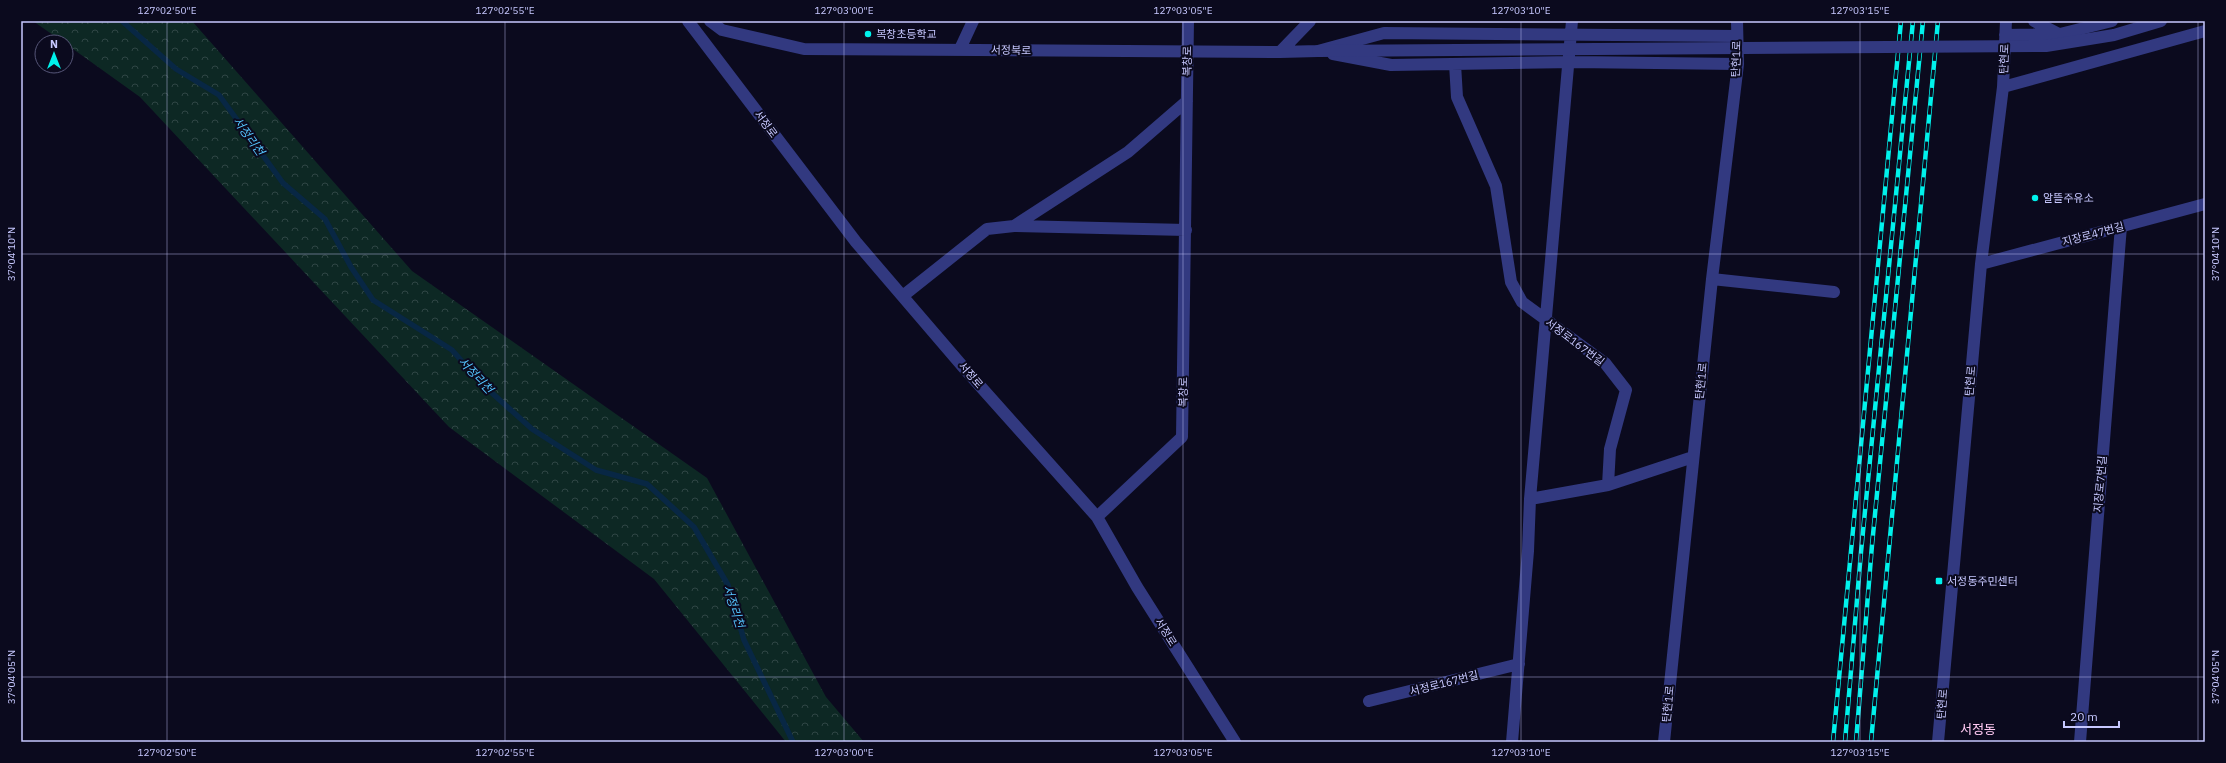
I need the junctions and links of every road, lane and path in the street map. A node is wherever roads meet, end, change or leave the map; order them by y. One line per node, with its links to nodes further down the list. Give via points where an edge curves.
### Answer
1 (688, 21): 33 (street, 서정로, via 856,242)
2 (710, 21): 17 (street, 서정북로, via 722,30 804,49)
3 (973, 21): 17 (street)
4 (1188, 21): 19 (street, 복창로)
5 (1310, 21): 20 (street)
6 (1572, 21): 15 (street)
7 (1737, 21): 16 (street, 탄현1로)
8 (2006, 21): 14 (street, 탄현로)
9 (2034, 21): 13 (street)
10 (2112, 21): 13 (street)
11 (2162, 21): 18 (street, bridge, via 2114,35 2039,46)
12 (2205, 31): 24 (street)
13 (2060, 34): 14 (street)
14 (2005, 35): 24 (street, 탄현로)
15 (1572, 36): 16 (street); 18 (street, via 1384,33); 21 (street)
16 (1737, 36): 23 (street, 탄현1로)
17 (960, 49): 19 (street, 서정북로)
18 (1318, 51): 20 (street, 서정북로); 22 (street, via 1391,65)
19 (1187, 52): 20 (street, 서정북로); 25 (street, 복창로)
20 (1280, 52)
21 (1570, 62): 22 (street); 23 (street); 34 (street)
22 (1455, 64): 34 (street, 서정로167번길, via 1457,96 1496,186 1511,282 1522,302)
23 (1738, 64): 31 (street, 탄현1로)
24 (2003, 87): 30 (street, 탄현로)
25 (1187, 101): 27 (street, via 1128,152); 29 (street, 복창로)
26 (2205, 204): 28 (street, 지장로47번길)
27 (1014, 226): 29 (street); 33 (street, via 987,229)
28 (2121, 226): 30 (street, 지장로47번길); 45 (street, 지장로7번길)
29 (1186, 230): 38 (street, 복창로, via 1182,437)
30 (1981, 264): 44 (street, 탄현로)
31 (1712, 279): 32 (street); 35 (street, 탄현1로)
32 (1834, 292)
33 (904, 295): 38 (street, 서정로, via 964,368)
34 (1546, 319): 36 (street, 서정로167번길, via 1605,363 1626,390 1610,450); 37 (street)
35 (1693, 457): 36 (street); 43 (street, 탄현1로)
36 (1608, 485): 37 (street)
37 (1530, 499): 39 (street)
38 (1097, 517): 41 (street, 서정로, via 1137,587)
39 (1519, 664): 40 (street, 서정로167번길); 42 (street)
40 (1369, 701)
41 (1235, 742)
42 (1512, 742)
43 (1664, 742)
44 (1938, 742)
45 (2080, 742)

